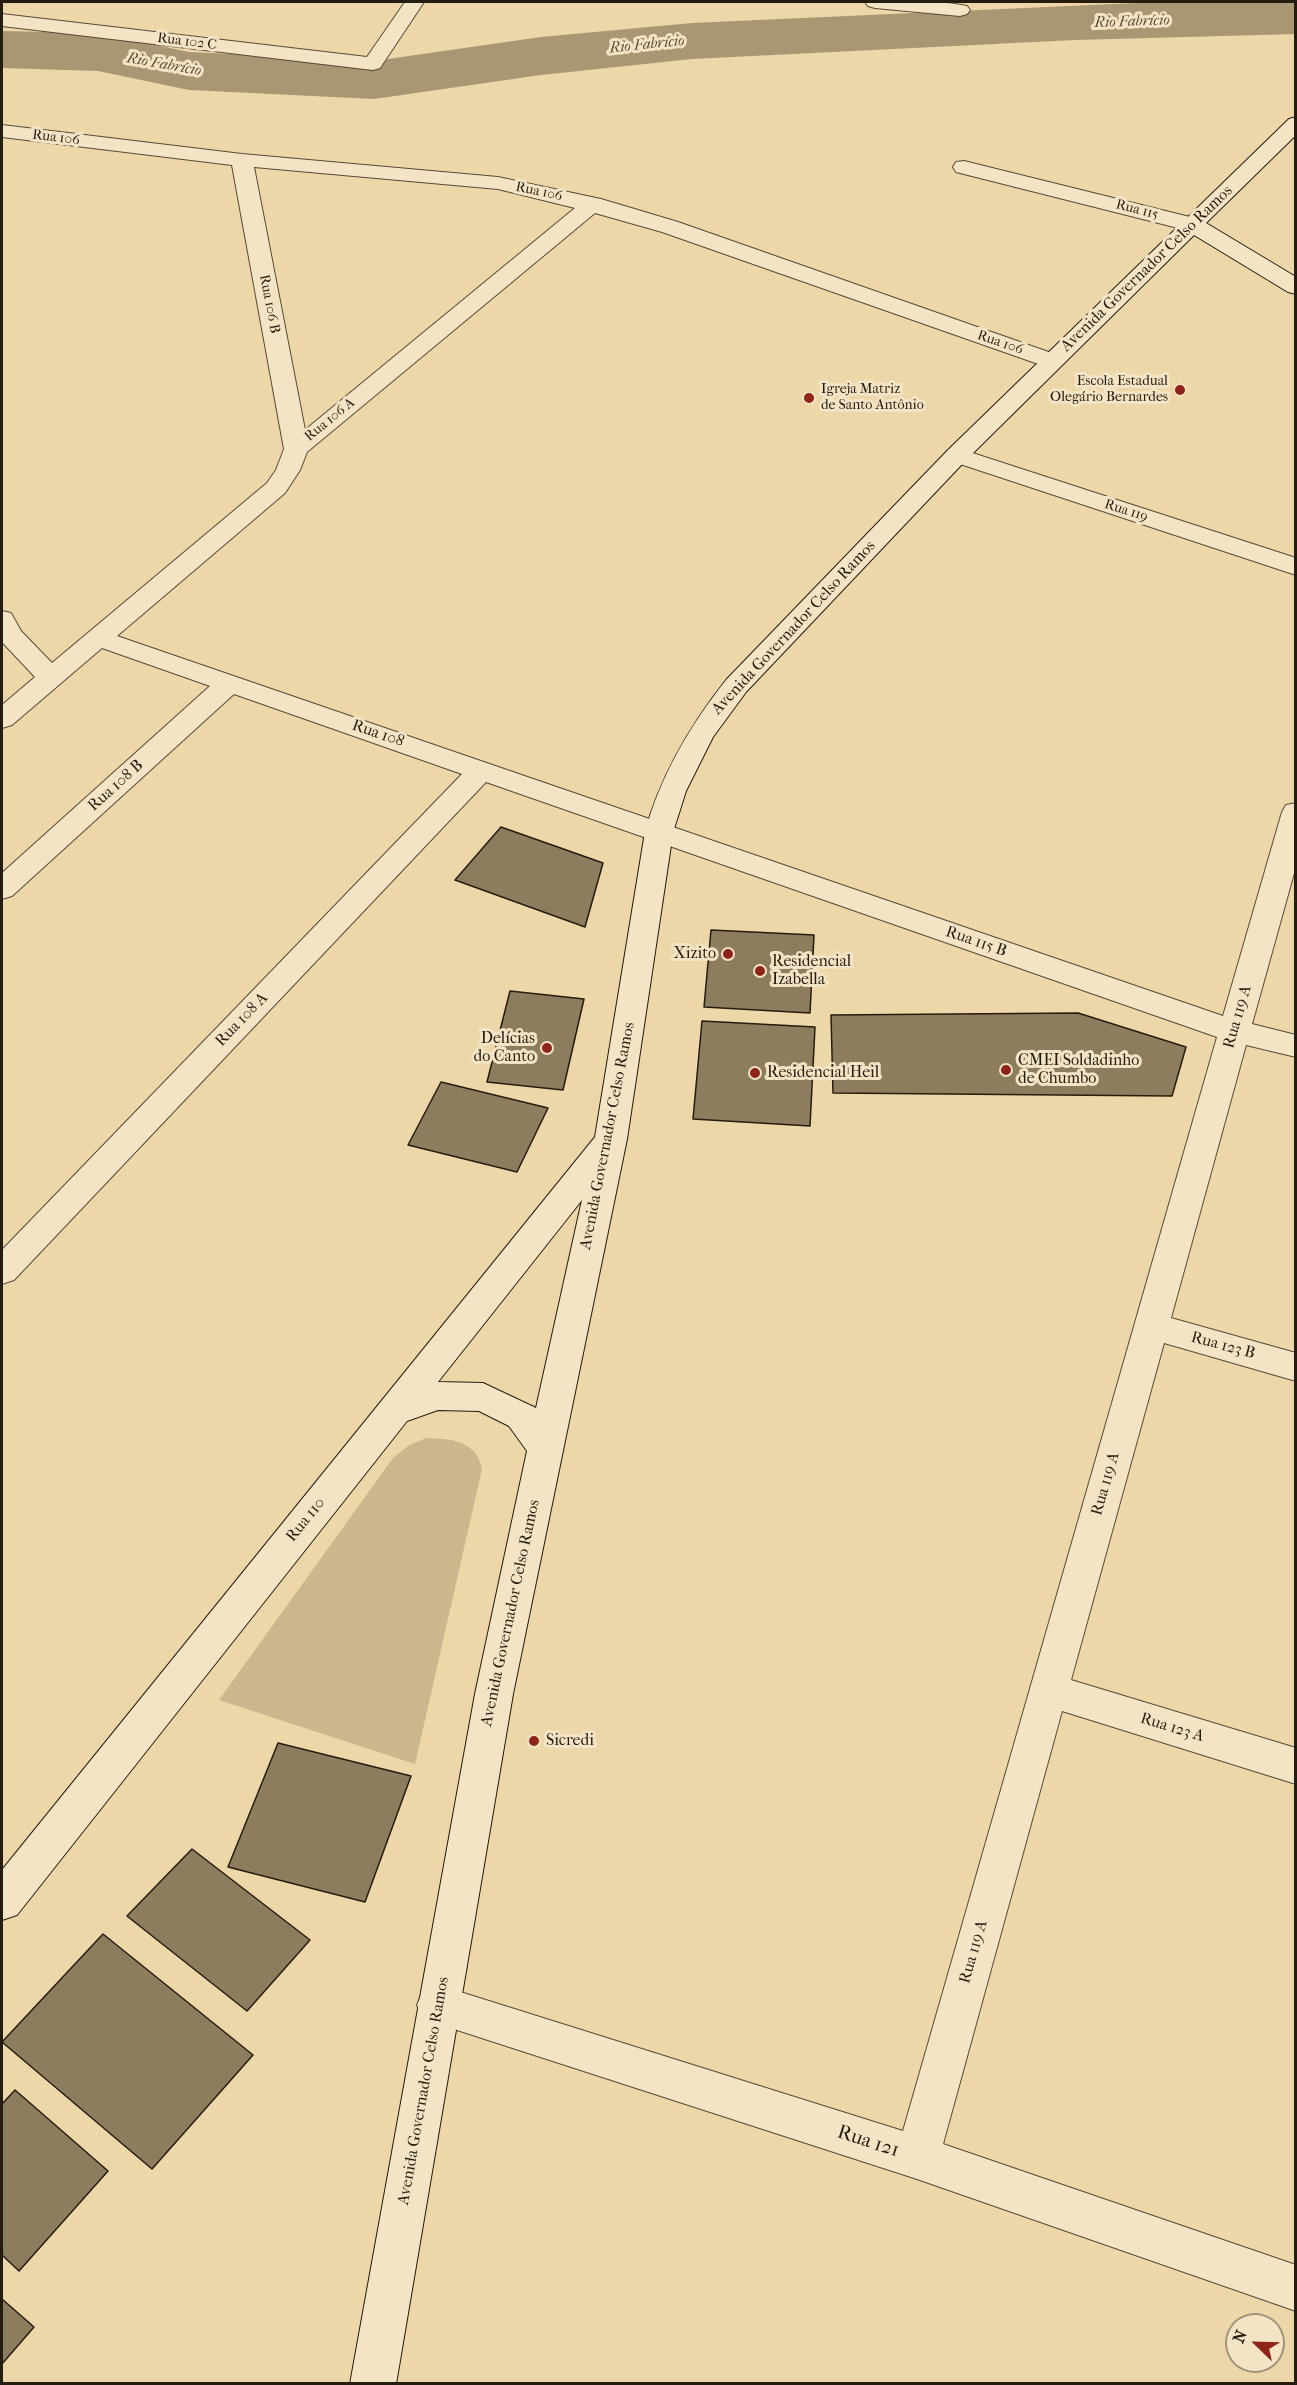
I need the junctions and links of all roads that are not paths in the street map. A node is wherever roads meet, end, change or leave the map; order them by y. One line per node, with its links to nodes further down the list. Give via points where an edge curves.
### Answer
1 (414, 2): 4 (street, Rua 102 C, via 373,64)
2 (875, 2): 3 (street)
3 (960, 10)
4 (2, 20)
5 (1296, 123): 10 (street, Avenida Governador Celso Ramos)
6 (2, 131): 7 (street, Rua 106)
7 (242, 160): 9 (street, Rua 106, via 498,183); 13 (street, Rua 106 B)
8 (964, 167): 10 (street, Rua 115)
9 (593, 204): 12 (street, Rua 106, via 670,227); 13 (street, Rua 106 A)
10 (1194, 225): 11 (street, Rua 115); 12 (street, Avenida Governador Celso Ramos)
11 (1296, 287)
12 (1052, 361): 14 (street, Avenida Governador Celso Ramos)
13 (296, 448): 17 (street, Rua 106 A, via 276,488)
14 (957, 455): 15 (street, Rua 119); 23 (street, Avenida Governador Celso Ramos, via 712,715 680,768)
15 (1296, 567)
16 (2, 619): 18 (street, via 10,635)
17 (98, 638): 18 (street, Rua 106 A); 19 (street, Rua 108)
18 (51, 677): 20 (street, Rua 106 A)
19 (230, 683): 21 (street, Rua 108); 24 (street, Rua 108 B)
20 (2, 719)
21 (482, 770): 23 (street, Rua 108); 28 (street, Rua 108 A)
22 (1296, 812): 25 (street, Rua 119 A)
23 (658, 832): 25 (street, Rua 115 B); 27 (street, Avenida Governador Celso Ramos)
24 (2, 889)
25 (1233, 1031): 26 (street, Rua 115 B); 29 (street, Rua 119 A)
26 (1296, 1046)
27 (611, 1139): 31 (street, Rua 110); 32 (street, Avenida Governador Celso Ramos)
28 (2, 1271)
29 (1150, 1326): 30 (street, Rua 123 B); 33 (street, Rua 119 A)
30 (1296, 1366)
31 (394, 1411): 32 (street, via 438,1396 483,1397 522,1416); 35 (street, Rua 110)
32 (545, 1448): 36 (street, Avenida Governador Celso Ramos, via 494,1694)
33 (1048, 1690): 34 (street, Rua 123 A); 37 (street, Rua 119 A)
34 (1296, 1766)
35 (2, 1901)
36 (438, 2005): 37 (street, Rua 121); 39 (street, Avenida Governador Celso Ramos)
37 (917, 2157): 38 (street, Rua 121)
38 (1296, 2288)
39 (373, 2384)

